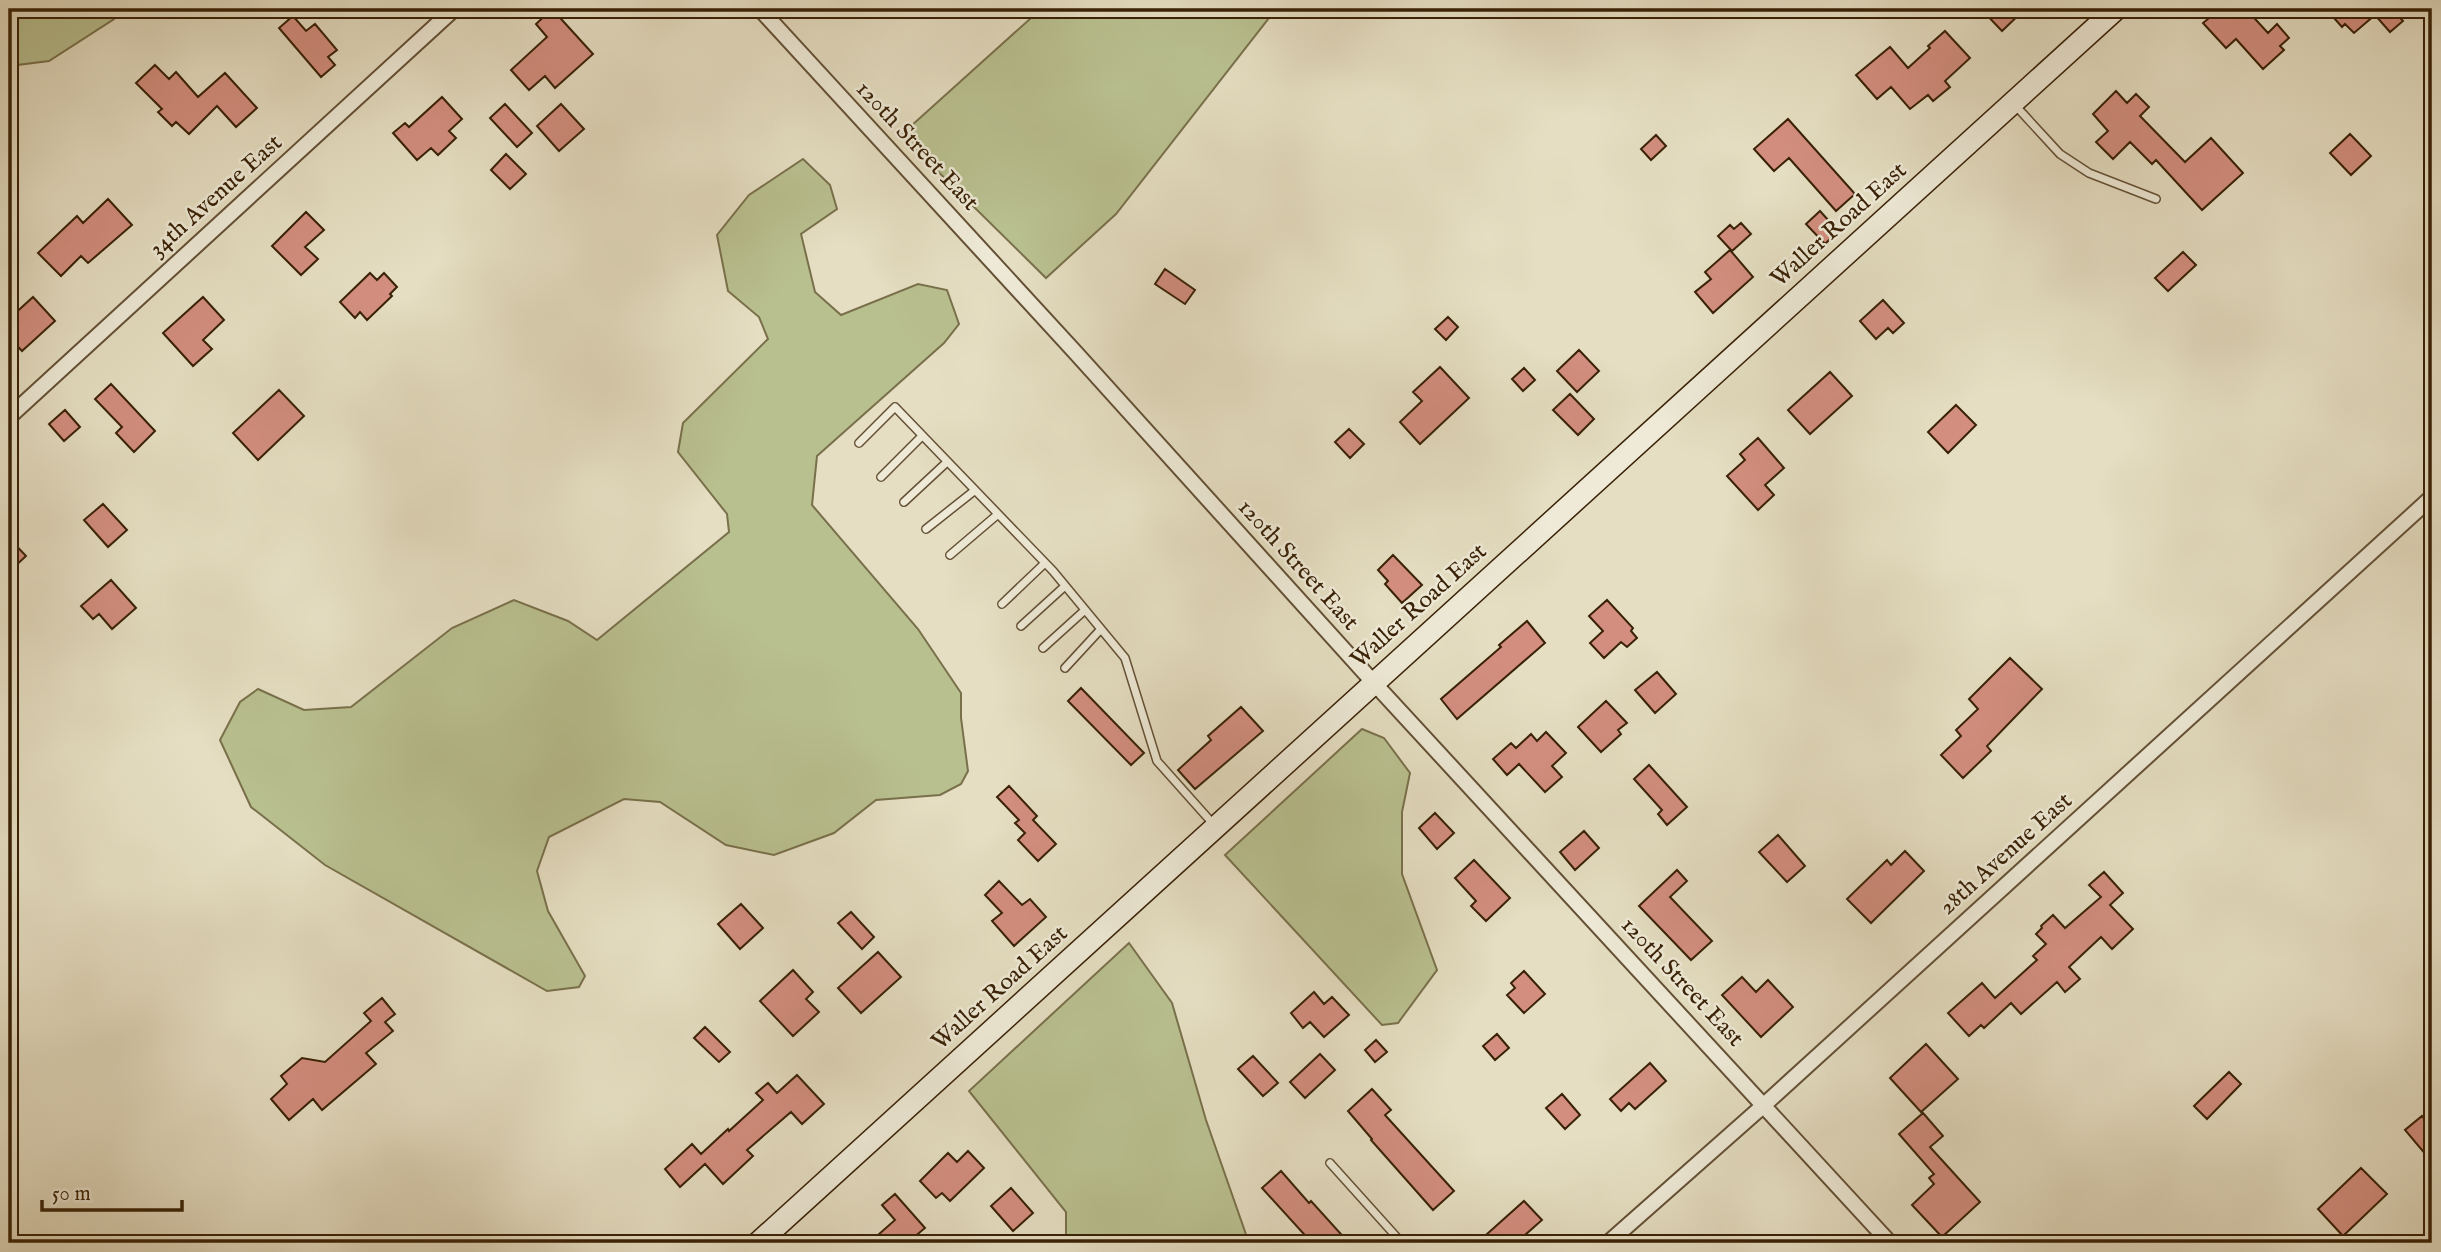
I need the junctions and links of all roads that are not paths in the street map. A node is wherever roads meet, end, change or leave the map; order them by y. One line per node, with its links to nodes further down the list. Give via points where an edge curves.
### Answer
1 (454, 9): 6 (street, 34th Avenue East)
2 (760, 9): 25 (street, 120th Street East)
3 (2116, 9): 4 (street, Waller Road East)
4 (2011, 102): 5 (lane, via 2060,153 2089,173); 25 (street, Waller Road East)
5 (2156, 199)
6 (9, 417)
7 (922, 436): 8 (lane, via 895,407); 9 (lane); 10 (lane)
8 (859, 443)
9 (947, 462): 11 (lane); 13 (lane)
10 (881, 477)
11 (974, 491): 14 (lane); 15 (lane)
12 (2432, 497): 27 (street, 28th Avenue East)
13 (904, 502)
14 (997, 515): 16 (lane); 17 (lane)
15 (926, 529)
16 (950, 555)
17 (1045, 563): 18 (lane); 19 (lane)
18 (1065, 586): 20 (lane); 21 (lane)
19 (1002, 604)
20 (1085, 610): 22 (lane); 23 (lane)
21 (1021, 626)
22 (1101, 629): 24 (lane); 26 (lane, via 1125,658 1157,761)
23 (1043, 648)
24 (1065, 668)
25 (1374, 683): 26 (street, Waller Road East); 27 (street, 120th Street East)
26 (1216, 827): 29 (street, Waller Road East)
27 (1764, 1105): 31 (street, 28th Avenue East); 32 (street, 120th Street East)
28 (1330, 1163): 30 (lane)
29 (758, 1243)
30 (1402, 1243)
31 (1608, 1243)
32 (1890, 1243)

